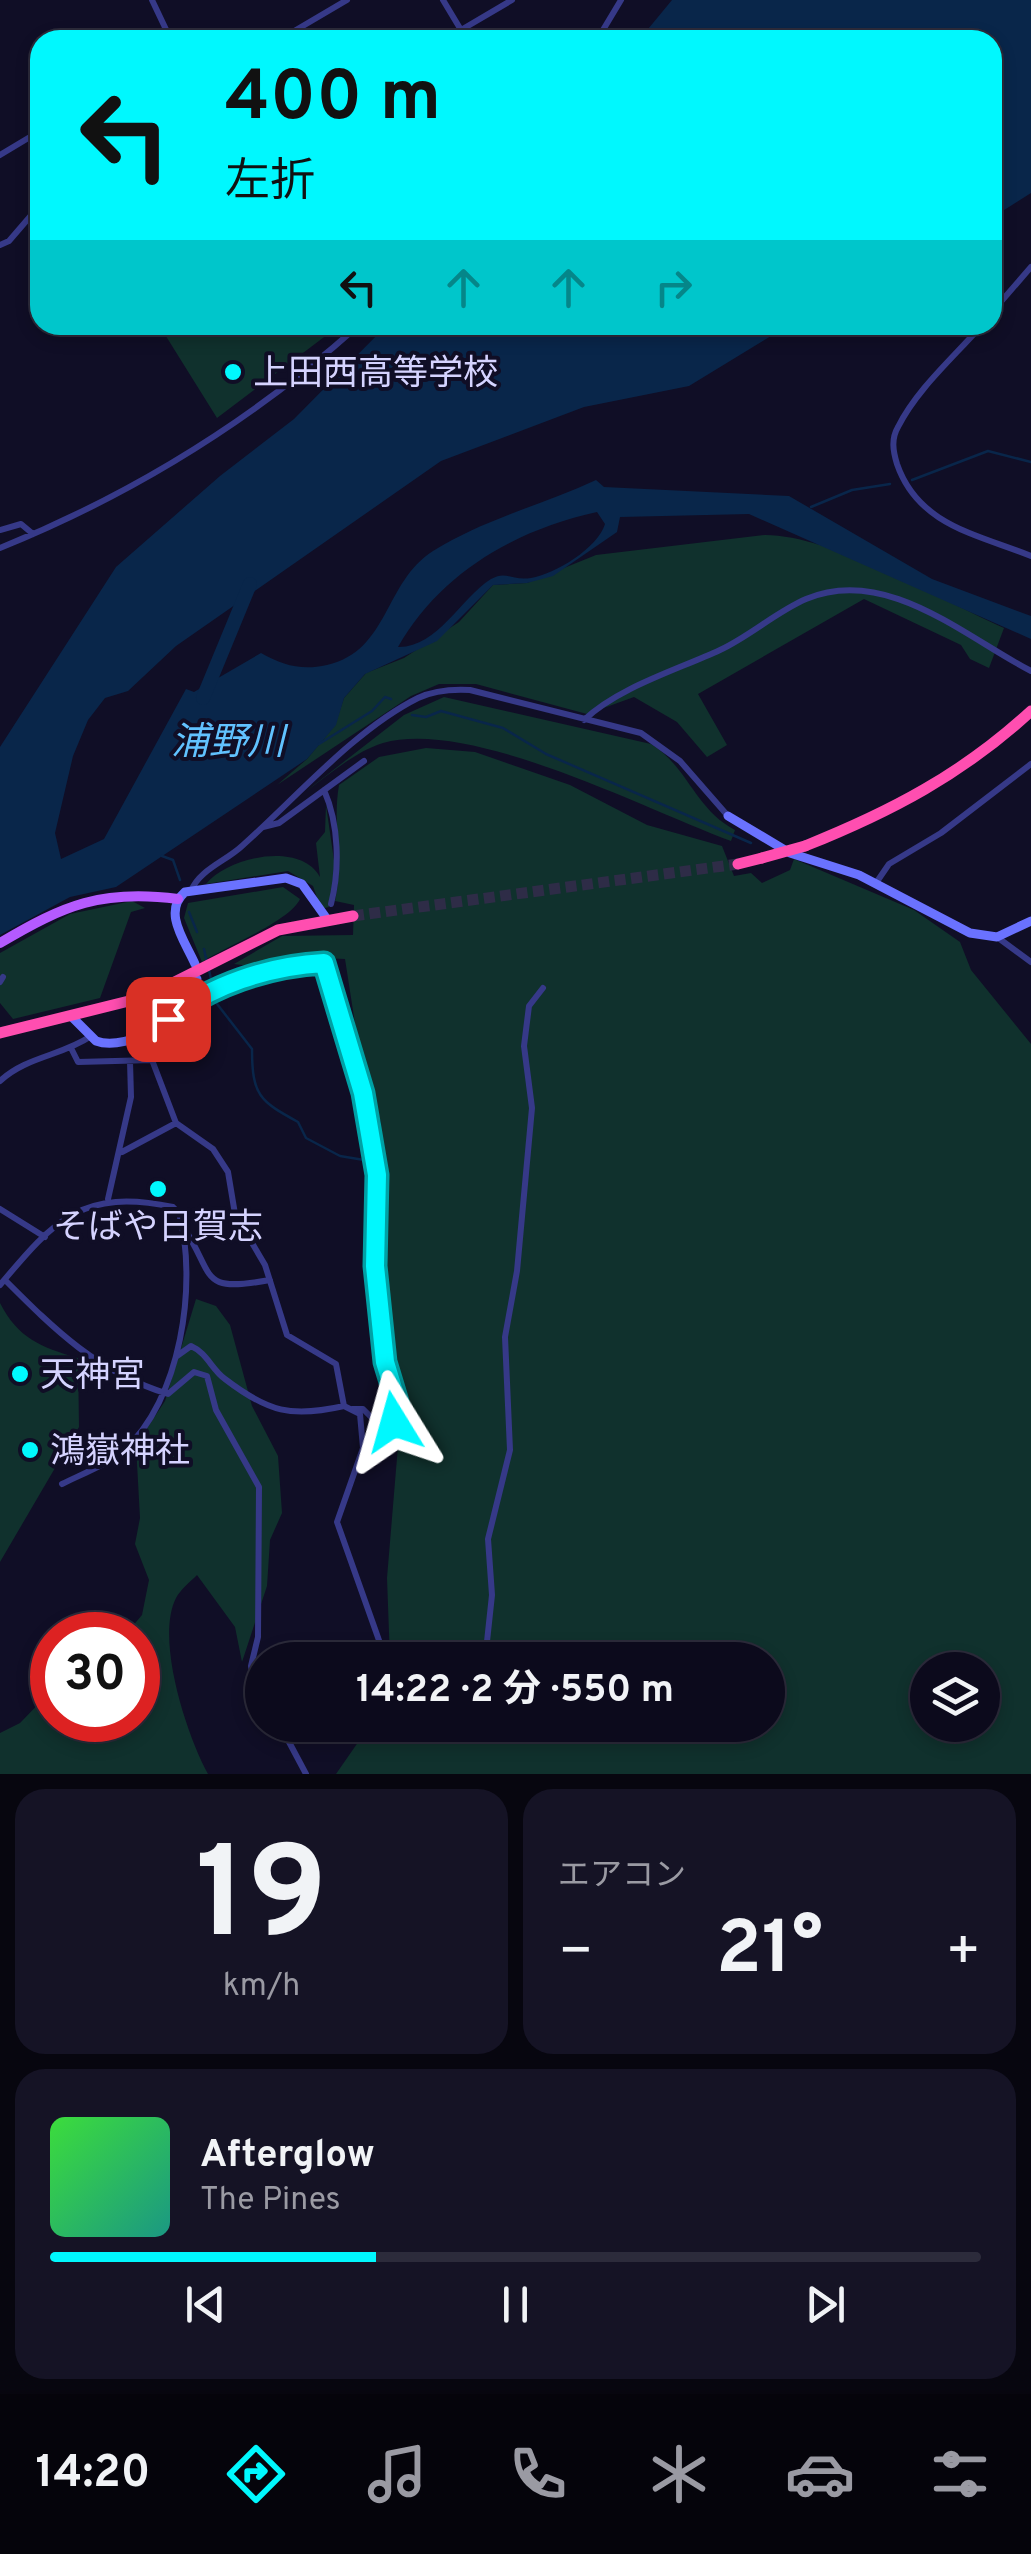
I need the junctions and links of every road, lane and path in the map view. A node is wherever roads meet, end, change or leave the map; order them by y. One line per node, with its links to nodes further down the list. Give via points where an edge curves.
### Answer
1 (152, 0): 6 (street)
2 (347, 0): 7 (street)
3 (443, 0): 8 (street)
4 (512, 0): 8 (street)
5 (621, 0): 9 (street)
6 (166, 30)
7 (296, 30)
8 (461, 30)
9 (603, 30)
10 (30, 138): 11 (street)
11 (0, 155)
12 (30, 217): 13 (street)
13 (0, 245)
14 (1031, 268): 15 (street)
15 (1002, 301)
16 (346, 335): 19 (street, via 222,430 109,499)
17 (973, 335): 21 (street, via 904,416 895,456 906,487 928,512)
18 (0, 530): 19 (street, via 20,524)
19 (34, 534): 20 (street)
20 (0, 548)
21 (1031, 556)
22 (1031, 671): 24 (street, via 962,628 880,594 842,591 796,604)
23 (1031, 711): 30 (highway, bridge, via 937,785 872,819)
24 (584, 720): 28 (street, via 658,741); 29 (street, via 470,690 426,694 292,794)
25 (364, 761): 27 (street)
26 (1031, 764): 31 (street, via 942,833 889,864)
27 (324, 790): 29 (street); 35 (street, via 338,874)
28 (728, 816): 31 (street, via 790,853)
29 (262, 827): 32 (street)
30 (738, 864)
31 (876, 883): 40 (street, via 956,927)
32 (191, 890): 33 (street); 34 (street, via 286,878 308,890)
33 (178, 898): 41 (main road, via 128,894 72,904); 43 (street, via 175,921)
34 (311, 902): 37 (street); 39 (street)
35 (330, 904)
36 (353, 916): 37 (highway)
37 (328, 919): 39 (highway)
38 (1031, 921): 40 (street)
39 (306, 922): 47 (highway, via 268,934 175,986)
40 (997, 937): 42 (street)
41 (0, 944)
42 (1031, 962)
43 (195, 964)
44 (197, 979): 46 (street)
45 (543, 988): 70 (street, via 529,1006 524,1046 532,1108 505,1337 510,1450 488,1539)
46 (188, 1000): 49 (street); 66 (street, via 279,965 324,963 363,1093 377,1175 375,1266 385,1362 398,1405 394,1422 384,1426 363,1409)
47 (95, 1011): 48 (highway); 51 (street)
48 (71, 1016): 50 (highway); 51 (street)
49 (152, 1028): 51 (street, via 126,1044); 52 (street, via 158,1036 183,1028)
50 (0, 1033)
51 (91, 1036): 53 (street)
52 (186, 1041)
53 (71, 1048): 54 (street, via 78,1062); 55 (street, via 42,1055)
54 (130, 1060): 56 (street, via 152,1060); 57 (street)
55 (0, 1081)
56 (176, 1123): 57 (street); 62 (street, via 213,1149 228,1172 235,1214)
57 (122, 1152): 58 (street)
58 (108, 1199): 60 (street, via 173,1207); 61 (street)
59 (0, 1209): 61 (street)
60 (182, 1227): 62 (street, via 198,1261 219,1283); 64 (street, via 185,1331)
61 (45, 1237): 63 (street)
62 (270, 1280): 66 (street, via 289,1338 336,1364)
63 (2, 1283): 65 (street, via 61,1338)
64 (176, 1357): 65 (street); 66 (street, via 191,1346 198,1349 222,1378 273,1408 312,1415)
65 (164, 1392): 67 (street, via 120,1454); 68 (street, via 174,1392 194,1372 207,1376 216,1410 258,1488)
66 (348, 1408): 69 (street, via 362,1424 363,1448 337,1522)
67 (62, 1484)
68 (257, 1642)
69 (380, 1642)
70 (487, 1642)
71 (291, 1742): 72 (street)
72 (306, 1774)

